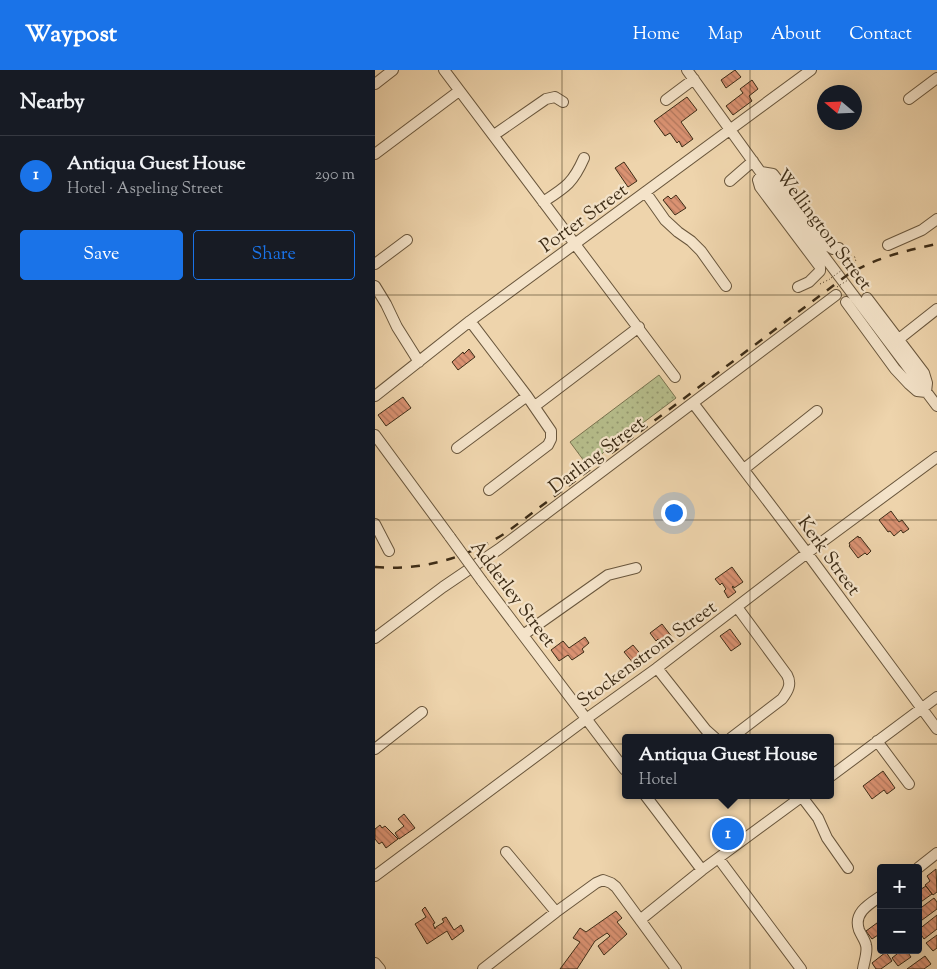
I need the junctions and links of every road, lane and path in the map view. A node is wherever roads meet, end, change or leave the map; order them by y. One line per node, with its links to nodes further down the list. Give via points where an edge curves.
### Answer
1 (393, 70): 7 (street)
2 (444, 70): 8 (street)
3 (687, 70): 6 (street, Wellington Street)
4 (811, 70): 12 (street, Porter Street)
5 (937, 78): 9 (street)
6 (694, 79): 10 (street); 12 (street, Wellington Street)
7 (375, 84)
8 (459, 91): 13 (street); 14 (street)
9 (909, 99)
10 (666, 100)
11 (563, 102): 13 (street, via 555,97 546,99)
12 (730, 129): 16 (street, Wellington Street); 19 (street, Porter Street)
13 (493, 135): 20 (street)
14 (375, 154)
15 (583, 158): 20 (street, via 567,186)
16 (753, 161): 17 (street, Wellington Street); 18 (street)
17 (761, 173): 25 (street, via 773,174 825,241); 32 (street, via 760,187 820,267 817,275); 42 (street, Wellington Street)
18 (729, 181)
19 (646, 192): 23 (street, Porter Street); 31 (street, via 665,220 701,251)
20 (543, 202): 23 (street)
21 (937, 219): 24 (street, via 922,230)
22 (407, 240): 26 (street)
23 (575, 244): 37 (street, Porter Street); 38 (street)
24 (888, 245)
25 (839, 251): 27 (path); 29 (path, bridge, via 855,257 856,262)
26 (375, 264)
27 (844, 266)
28 (848, 280): 33 (path, bridge)
29 (826, 282)
30 (375, 286): 40 (street)
31 (726, 286)
32 (798, 288)
33 (837, 291): 45 (street, Darling Street)
34 (867, 298): 39 (street)
35 (845, 302): 42 (street, via 909,384 917,391)
36 (937, 309): 39 (street)
37 (470, 321): 40 (street, Porter Street); 44 (street)
38 (639, 327): 41 (street); 46 (street)
39 (899, 339): 42 (street, via 924,373)
40 (419, 362): 43 (street, Porter Street)
41 (675, 377)
42 (926, 392): 47 (street, Wellington Street)
43 (376, 395)
44 (527, 396): 46 (street); 50 (street)
45 (693, 403): 52 (street, Kerk Street); 62 (street, Darling Street)
46 (535, 406): 53 (street, via 551,431 551,439)
47 (937, 406)
48 (817, 411): 52 (street)
49 (375, 435): 61 (street, Adderley Street, bridge)
50 (457, 448)
51 (937, 457): 56 (street, Stockenstrom Street)
52 (745, 469): 56 (street, Kerk Street)
53 (489, 490)
54 (375, 524): 55 (street)
55 (389, 551)
56 (807, 553): 60 (street, Stockenstrom Street); 65 (street, Kerk Street)
57 (485, 565): 59 (path)
58 (636, 568): 61 (street, via 608,575)
59 (495, 579)
60 (737, 607): 63 (street, Stockenstrom Street); 70 (street, via 787,674 789,685 783,698)
61 (523, 635): 67 (street, Adderley Street)
62 (375, 638)
63 (657, 668): 67 (street, Stockenstrom Street); 69 (street)
64 (937, 697): 65 (street)
65 (921, 710): 68 (street, Kerk Street); 71 (street)
66 (422, 712): 72 (street)
67 (586, 719): 73 (street, Adderley Street); 85 (street, Stockenstrom Street)
68 (937, 730)
69 (710, 734)
70 (736, 734)
71 (877, 741): 74 (street); 75 (street)
72 (375, 749)
73 (622, 766)
74 (834, 774)
75 (909, 784)
76 (648, 799): 84 (street)
77 (799, 799): 81 (street)
78 (805, 799): 83 (street)
79 (506, 852): 87 (street)
80 (937, 853): 82 (street)
81 (719, 859): 84 (street); 93 (street)
82 (922, 865)
83 (848, 868)
84 (702, 870): 88 (street)
85 (375, 876)
86 (877, 899): 94 (street, via 864,908 859,917 859,928 867,950)
87 (555, 912): 88 (street, via 596,883 606,881 616,887); 91 (street)
88 (640, 920): 92 (street)
89 (375, 963): 90 (street)
90 (380, 969)
91 (483, 969)
92 (676, 969)
93 (801, 969)
94 (863, 969)

